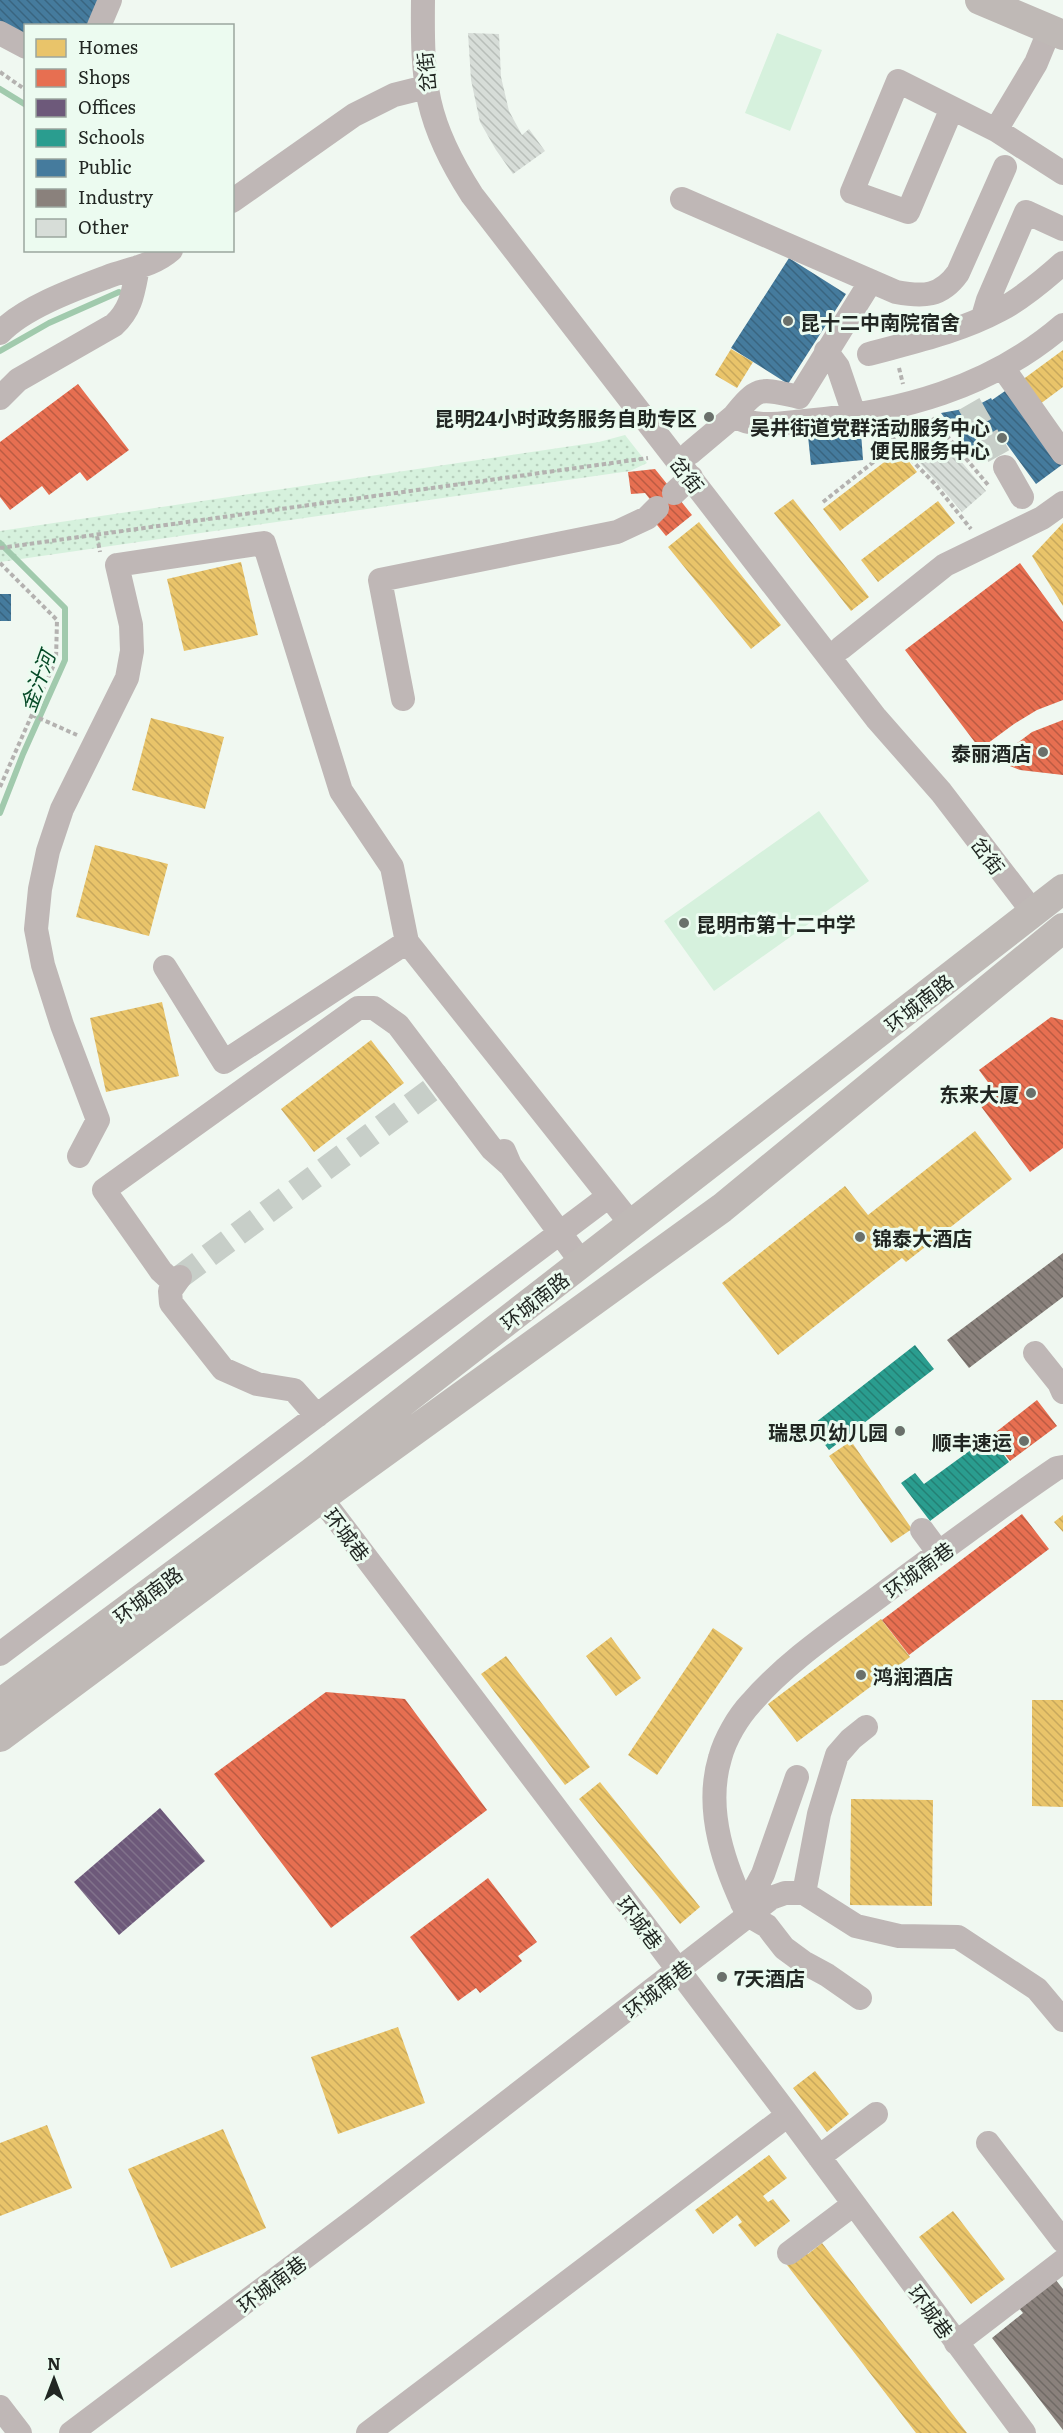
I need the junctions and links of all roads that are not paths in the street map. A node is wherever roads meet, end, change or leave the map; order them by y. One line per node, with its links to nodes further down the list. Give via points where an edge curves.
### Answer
1 (110, 0): 5 (street)
2 (423, 0): 9 (street, 岔街, via 422,60)
3 (438, 0): 30 (street, 岔街, via 442,94 465,158)
4 (980, 0): 6 (main road)
5 (100, 24)
6 (1057, 32): 11 (street)
7 (0, 33): 8 (street)
8 (24, 46)
9 (426, 87): 15 (street, via 394,95 354,115); 30 (street, 岔街, via 440,138 472,195)
10 (952, 108): 10 (street, via 898,81 852,192 908,212); 11 (street)
11 (996, 130): 13 (street)
12 (1005, 167): 20 (street, via 949,286 917,296)
13 (1063, 173)
14 (682, 199): 20 (street)
15 (234, 200)
16 (1063, 230): 21 (street, via 1026,212)
17 (169, 252): 19 (street)
18 (1063, 263): 21 (street, via 1022,296)
19 (138, 267): 23 (street, via 48,302 8,324); 27 (street, via 126,314 114,326 18,380)
20 (871, 281): 24 (street)
21 (983, 317): 25 (street)
22 (1063, 325): 26 (street)
23 (0, 333)
24 (826, 351): 28 (street, via 838,367); 29 (street, via 799,397 766,390 756,392)
25 (869, 354)
26 (1003, 368): 28 (street, via 964,395); 31 (street)
27 (0, 398)
28 (854, 414): 29 (street, via 767,424)
29 (734, 416): 30 (street)
30 (681, 453): 33 (street, 岔街); 36 (street, 岔街)
31 (1063, 453)
32 (1005, 467): 34 (street)
33 (674, 493): 37 (street, via 647,518 617,532 380,580); 38 (street, 岔街)
34 (1022, 497)
35 (1063, 503): 36 (street, via 1042,518 945,565)
36 (841, 648): 38 (street, 岔街, via 952,783)
37 (403, 699)
38 (1054, 922): 45 (main road, 环城南路); 52 (main road, 环城南路, via 722,1208)
39 (407, 942): 40 (street, via 224,1062); 42 (street, via 392,867 341,791 264,543 117,565 131,625 127,678 62,809 48,850 36,929 62,1025 98,1120); 44 (street)
40 (165, 967)
41 (451, 1075): 43 (street, via 496,1133)
42 (79, 1156)
43 (510, 1165): 46 (street); 50 (street, via 492,1149 398,1025 374,1008 358,1008 104,1190 161,1271 177,1280 170,1291 171,1303 223,1369 257,1384 294,1390)
44 (609, 1197): 45 (street); 46 (street)
45 (632, 1225): 47 (main road, 环城南路)
46 (561, 1233): 47 (street); 50 (street)
47 (582, 1263): 56 (main road, 环城南路, via 311,1473)
48 (1035, 1353): 49 (street)
49 (1063, 1392)
50 (317, 1416): 55 (street)
51 (1063, 1467): 54 (street, 环城南巷)
52 (321, 1498): 58 (main road, 环城南路); 62 (street, 环城巷)
53 (921, 1530): 54 (street)
54 (939, 1553): 61 (street, 环城南巷, via 767,1685 736,1723 720,1757 715,1793 722,1854)
55 (0, 1654)
56 (0, 1704)
57 (866, 1727): 60 (street, via 837,1755 819,1814)
58 (0, 1737)
59 (797, 1777): 61 (street, via 763,1874)
60 (804, 1893): 61 (street, via 785,1893); 64 (street, via 856,1926 900,1936 958,1937 1037,1989)
61 (745, 1909): 62 (street, 环城南巷); 63 (street, via 784,1948)
62 (678, 1972): 66 (street, 环城巷); 76 (street, 环城南巷, via 362,2216)
63 (860, 1998)
64 (1063, 2020)
65 (876, 2114): 68 (street)
66 (788, 2115): 68 (street, 环城巷); 77 (street)
67 (988, 2143): 70 (street)
68 (819, 2157): 69 (street, 环城巷)
69 (854, 2204): 71 (street); 73 (street, 环城巷)
70 (1063, 2241)
71 (789, 2253)
72 (1063, 2261): 73 (street)
73 (956, 2343): 78 (street, 环城巷)
74 (0, 2407): 75 (street)
75 (20, 2433)
76 (71, 2433)
77 (368, 2433)
78 (1024, 2433)

